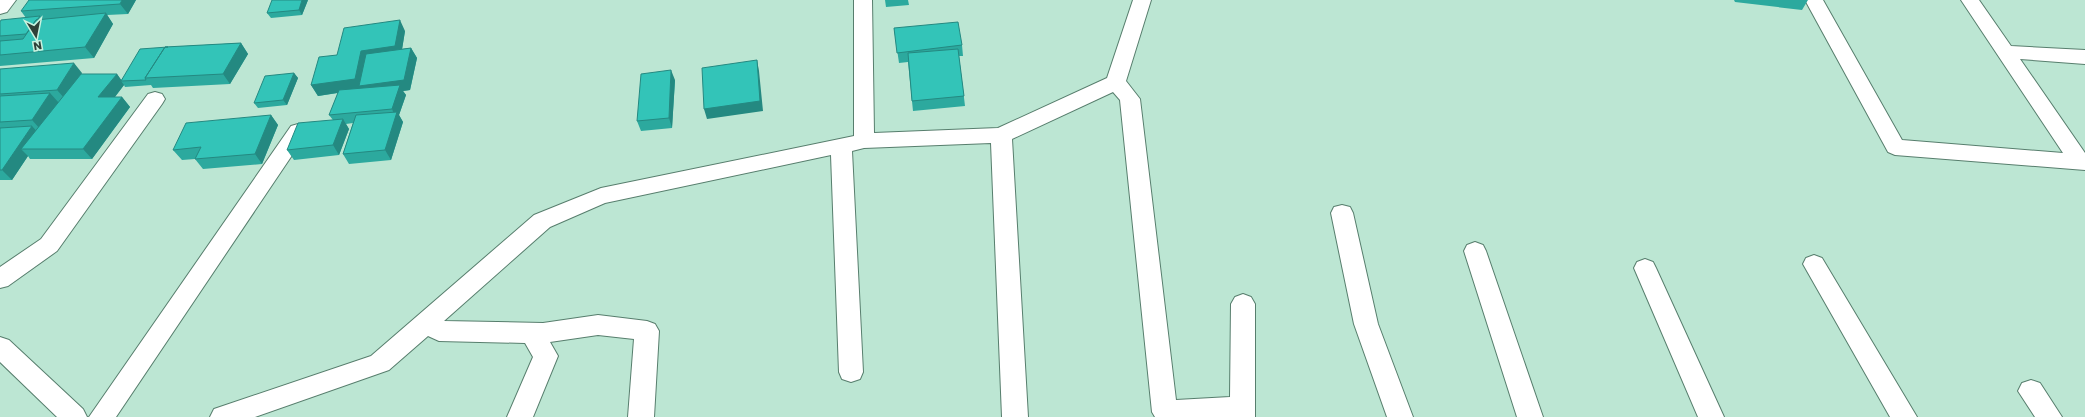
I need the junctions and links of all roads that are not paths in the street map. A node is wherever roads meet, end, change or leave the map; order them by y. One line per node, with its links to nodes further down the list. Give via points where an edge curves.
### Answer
1 (7, 0): 6 (street)
2 (863, 0): 13 (street)
3 (1142, 0): 9 (street)
4 (1814, 0): 15 (street, via 1895,147)
5 (1970, 0): 7 (street)
6 (0, 8)
7 (2006, 52): 8 (street); 15 (street)
8 (2085, 57)
9 (1116, 82): 12 (street); 27 (street, via 1130,99 1165,412)
10 (155, 99): 20 (street, via 49,244)
11 (298, 132): 29 (street)
12 (1001, 135): 13 (street); 33 (street)
13 (864, 141): 14 (street)
14 (841, 146): 22 (street, via 601,196 542,222); 25 (street)
15 (2083, 162)
16 (1342, 213): 34 (street, via 1366,324)
17 (1475, 251): 35 (street)
18 (1814, 264): 37 (street)
19 (1645, 268): 36 (street)
20 (0, 279)
21 (1243, 304): 27 (street)
22 (428, 321): 23 (street, via 439,331); 30 (street, via 380,363)
23 (532, 334): 31 (street, via 546,356); 32 (street, via 598,325 647,331)
24 (0, 347): 28 (street)
25 (850, 372)
26 (2030, 391): 38 (street)
27 (1242, 412)
28 (74, 417)
29 (102, 417)
30 (222, 417)
31 (520, 417)
32 (641, 417)
33 (1015, 417)
34 (1400, 417)
35 (1530, 417)
36 (1711, 417)
37 (1904, 417)
38 (2049, 417)

